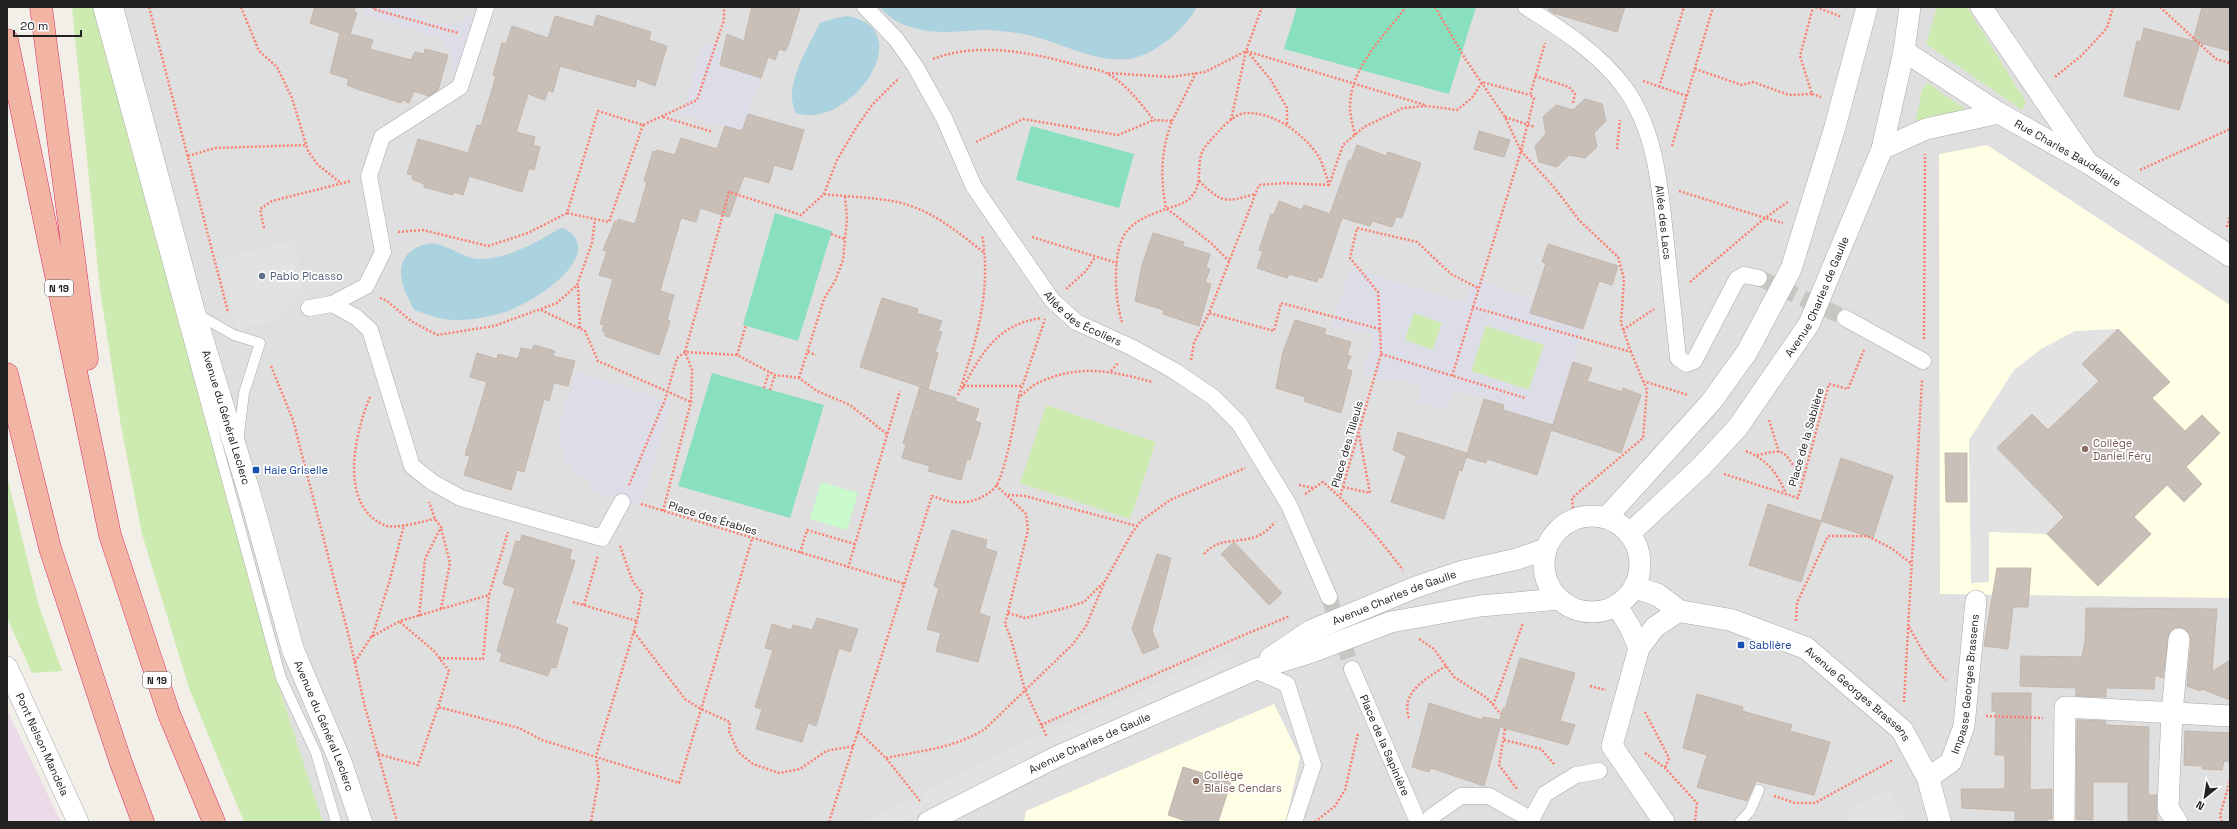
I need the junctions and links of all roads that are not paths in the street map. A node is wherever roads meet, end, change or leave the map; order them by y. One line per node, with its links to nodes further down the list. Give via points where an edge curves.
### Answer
1 (41, 7): 27 (highway)
2 (98, 7): 50 (lane, via 281,678 316,753)
3 (112, 7): 19 (street, Avenue du Général Leclerc)
4 (486, 7): 17 (street, via 460,87 382,137 369,176 383,252 366,286)
5 (865, 7): 30 (street, Allée des Écoliers, via 896,39 915,66 944,118 974,187 1052,300 1076,322 1131,347 1188,380 1213,397 1239,423 1289,505)
6 (1526, 7): 16 (street, Allée des Lacs, via 1597,58 1624,87 1640,113 1651,144 1659,181 1678,358 1687,364 1694,361 1737,279 1744,275)
7 (1910, 7): 11 (street, Avenue Charles de Gaulle)
8 (1981, 7): 14 (street)
9 (1865, 16): 25 (street, via 1835,127 1791,269 1747,352 1711,402)
10 (7, 40): 27 (highway, N 19)
11 (1904, 51): 12 (street, Rue Charles Baudelaire); 13 (street, Avenue Charles de Gaulle)
12 (2000, 112): 13 (street, via 1926,129); 14 (street, Rue Charles Baudelaire)
13 (1882, 149): 26 (street, Avenue Charles de Gaulle, via 1809,324 1738,427 1701,467)
14 (2088, 163): 15 (street, Rue Charles Baudelaire)
15 (2230, 256)
16 (1759, 278)
17 (332, 304): 18 (street); 24 (street, via 356,317 370,330 412,466 432,482 461,498 602,538)
18 (309, 308)
19 (194, 312): 23 (street, Avenue du Général Leclerc); 23 (lane, via 234,335 260,343 239,424)
20 (1845, 318): 21 (street)
21 (1923, 361)
22 (7, 374): 48 (highway, via 50,548)
23 (240, 464): 51 (street, Avenue du Général Leclerc, via 293,650 341,763)
24 (622, 502)
25 (1606, 518): 26 (street, via 1619,524); 28 (street, via 1591,516 1574,520 1553,536)
26 (1629, 534): 29 (street, via 1636,544 1640,559 1640,574)
27 (110, 535): 49 (highway, N 19, via 169,714)
28 (1546, 549): 31 (street, via 1545,576 1550,589); 39 (street, Avenue Charles de Gaulle, via 1517,559 1463,571 1416,587 1310,631)
29 (1635, 587): 33 (street, via 1628,598); 34 (street, Avenue Georges Brassens, via 1658,595)
30 (1329, 597)
31 (1559, 599): 33 (street, via 1572,608 1587,612 1603,612); 39 (street, Avenue Charles de Gaulle, via 1480,606 1391,622 1312,652)
32 (1976, 601): 43 (street, Impasse Georges Brassens, via 1964,726 1951,762)
33 (1618, 606): 36 (street)
34 (1679, 611): 36 (street, via 1655,627); 43 (street, Avenue Georges Brassens, via 1731,620 1806,648 1902,730)
35 (2179, 639): 40 (street)
36 (1639, 648): 55 (street, via 1612,746)
37 (7, 667): 47 (street, Pont Nelson Mandela)
38 (1352, 669): 53 (street, Place de la Sapinière)
39 (1254, 670): 45 (street, Avenue Charles de Gaulle, via 1056,757); 52 (street, via 1287,684 1313,765)
40 (2172, 712): 41 (street); 58 (street, via 2065,707); 59 (street, via 2168,808)
41 (2230, 716)
42 (1599, 771): 46 (street, via 1576,775 1546,794)
43 (1928, 778): 57 (street, Avenue Georges Brassens)
44 (1759, 790): 56 (lane, via 1750,811)
45 (931, 821)
46 (1530, 821): 54 (street, via 1489,796 1461,796 1431,817)
47 (78, 822)
48 (143, 822)
49 (214, 822)
50 (336, 822)
51 (361, 822)
52 (1294, 822)
53 (1418, 822)
54 (1429, 822)
55 (1664, 822)
56 (1740, 822)
57 (1940, 822)
58 (2064, 822)
59 (2177, 822)

